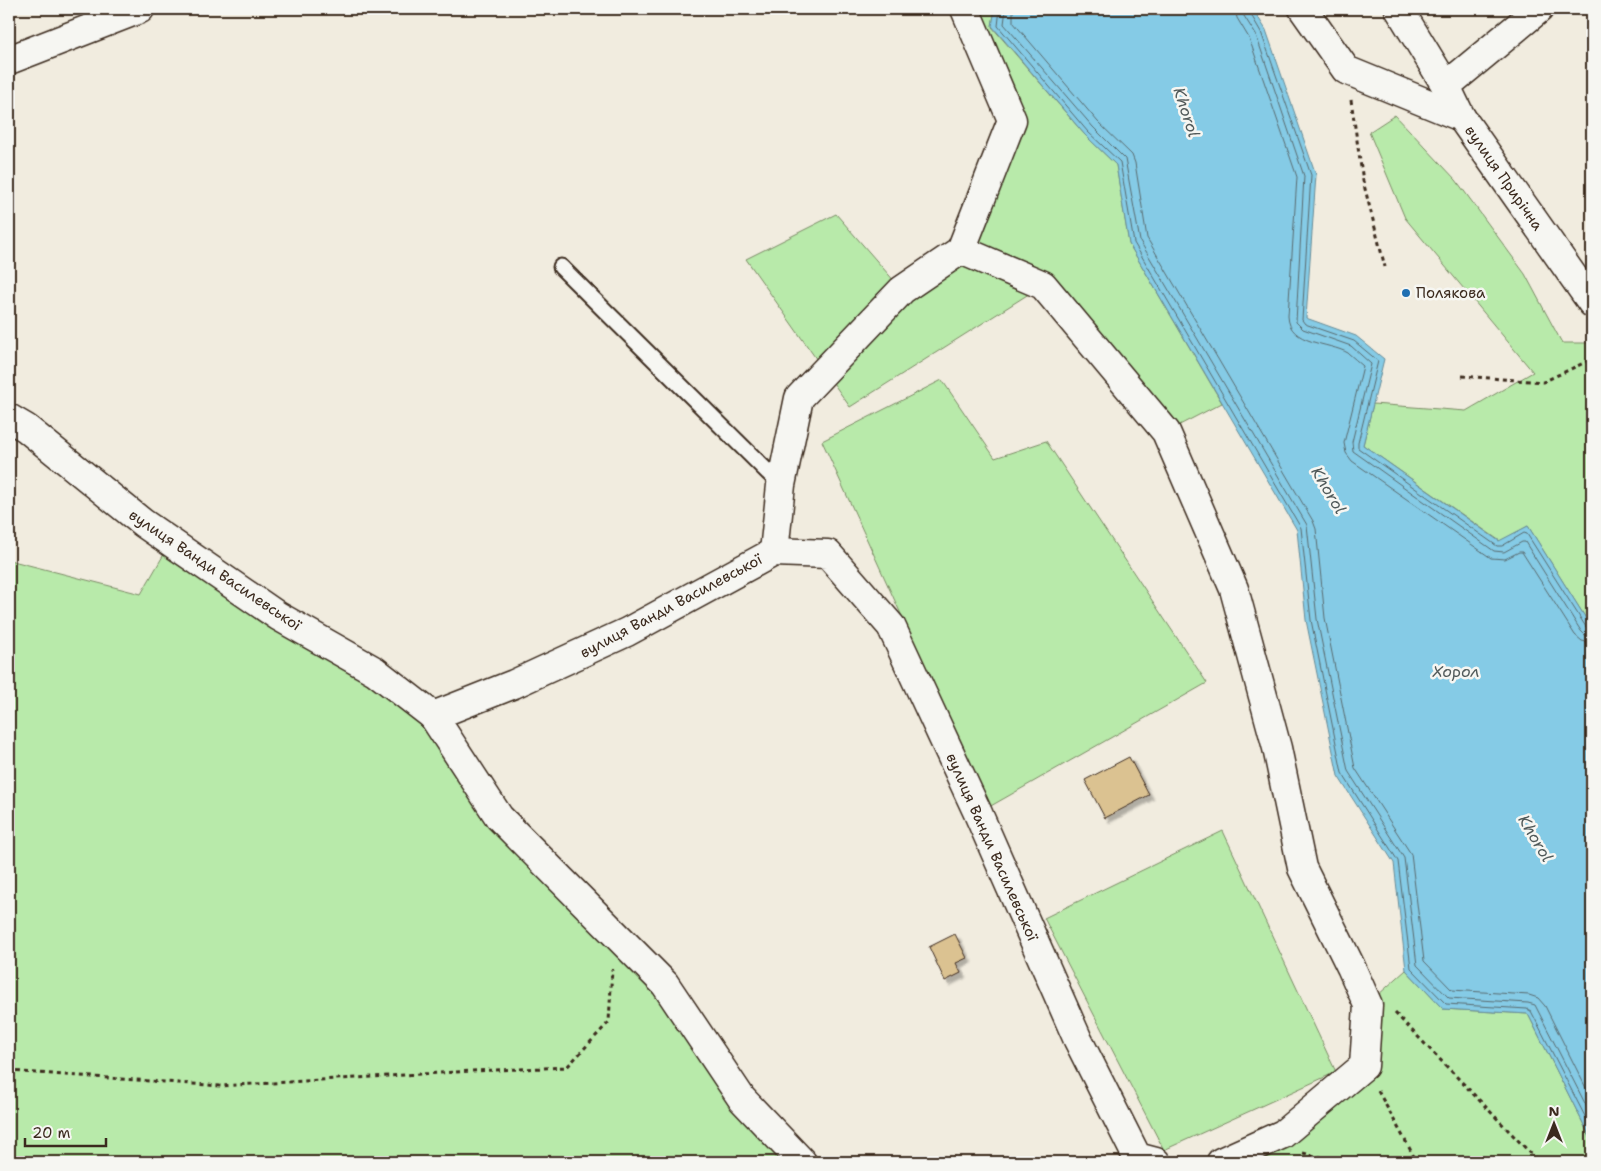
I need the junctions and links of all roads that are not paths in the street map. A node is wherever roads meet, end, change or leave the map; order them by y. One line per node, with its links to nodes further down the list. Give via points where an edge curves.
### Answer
1 (140, 9): 6 (street)
2 (965, 9): 9 (street, via 1012,120)
3 (1303, 9): 8 (street, вулиця Прирічна, via 1346,70)
4 (1399, 9): 7 (street)
5 (1539, 9): 7 (street)
6 (9, 60)
7 (1446, 86): 8 (street)
8 (1461, 117): 11 (street, вулиця Прирічна)
9 (961, 250): 13 (street, via 902,290 799,398); 18 (street, via 1043,285 1166,432 1234,589 1277,748 1302,868 1368,1005 1364,1066 1283,1134)
10 (561, 267): 13 (lane)
11 (1592, 303)
12 (9, 418): 15 (street, вулиця Ванди Василевської, via 26,428 143,523 278,616 376,671)
13 (781, 485): 14 (street)
14 (774, 552): 15 (street, вулиця Ванди Василевської, via 627,632 514,684); 17 (street, вулиця Ванди Василевської, via 828,554 891,626 1078,1040 1137,1157)
15 (433, 716): 16 (street, via 499,817 665,984 742,1099)
16 (802, 1162)
17 (1156, 1162)
18 (1221, 1162)

